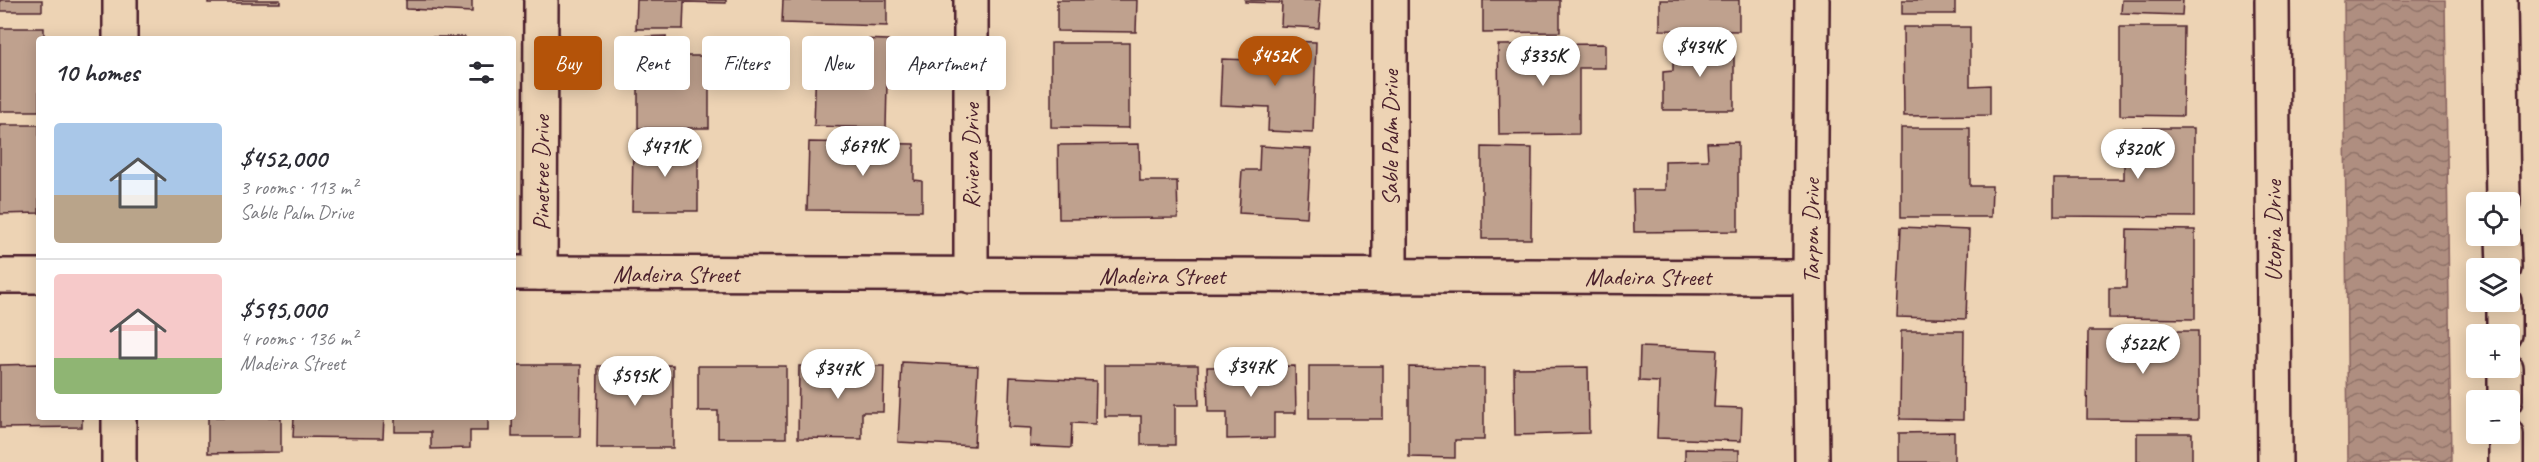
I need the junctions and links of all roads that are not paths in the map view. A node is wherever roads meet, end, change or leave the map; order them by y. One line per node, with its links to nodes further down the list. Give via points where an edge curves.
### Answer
1 (120, 0): 8 (street)
2 (541, 0): 10 (street, Pinetree Drive)
3 (971, 0): 13 (street, Riviera Drive)
4 (1390, 0): 14 (street, Sable Palm Drive)
5 (1812, 0): 15 (street, Tarpon Drive)
6 (2272, 0): 20 (street, Utopia Drive)
7 (2499, 0): 9 (street)
8 (120, 36)
9 (2503, 192)
10 (527, 273): 13 (street, Madeira Street)
11 (0, 276): 12 (street)
12 (36, 276)
13 (971, 276): 14 (street, Madeira Street)
14 (1390, 276): 15 (street, Madeira Street)
15 (1810, 277): 19 (street, Tarpon Drive)
16 (119, 420): 18 (street)
17 (2506, 444): 21 (street)
18 (119, 462)
19 (1812, 462)
20 (2275, 462)
21 (2506, 462)

